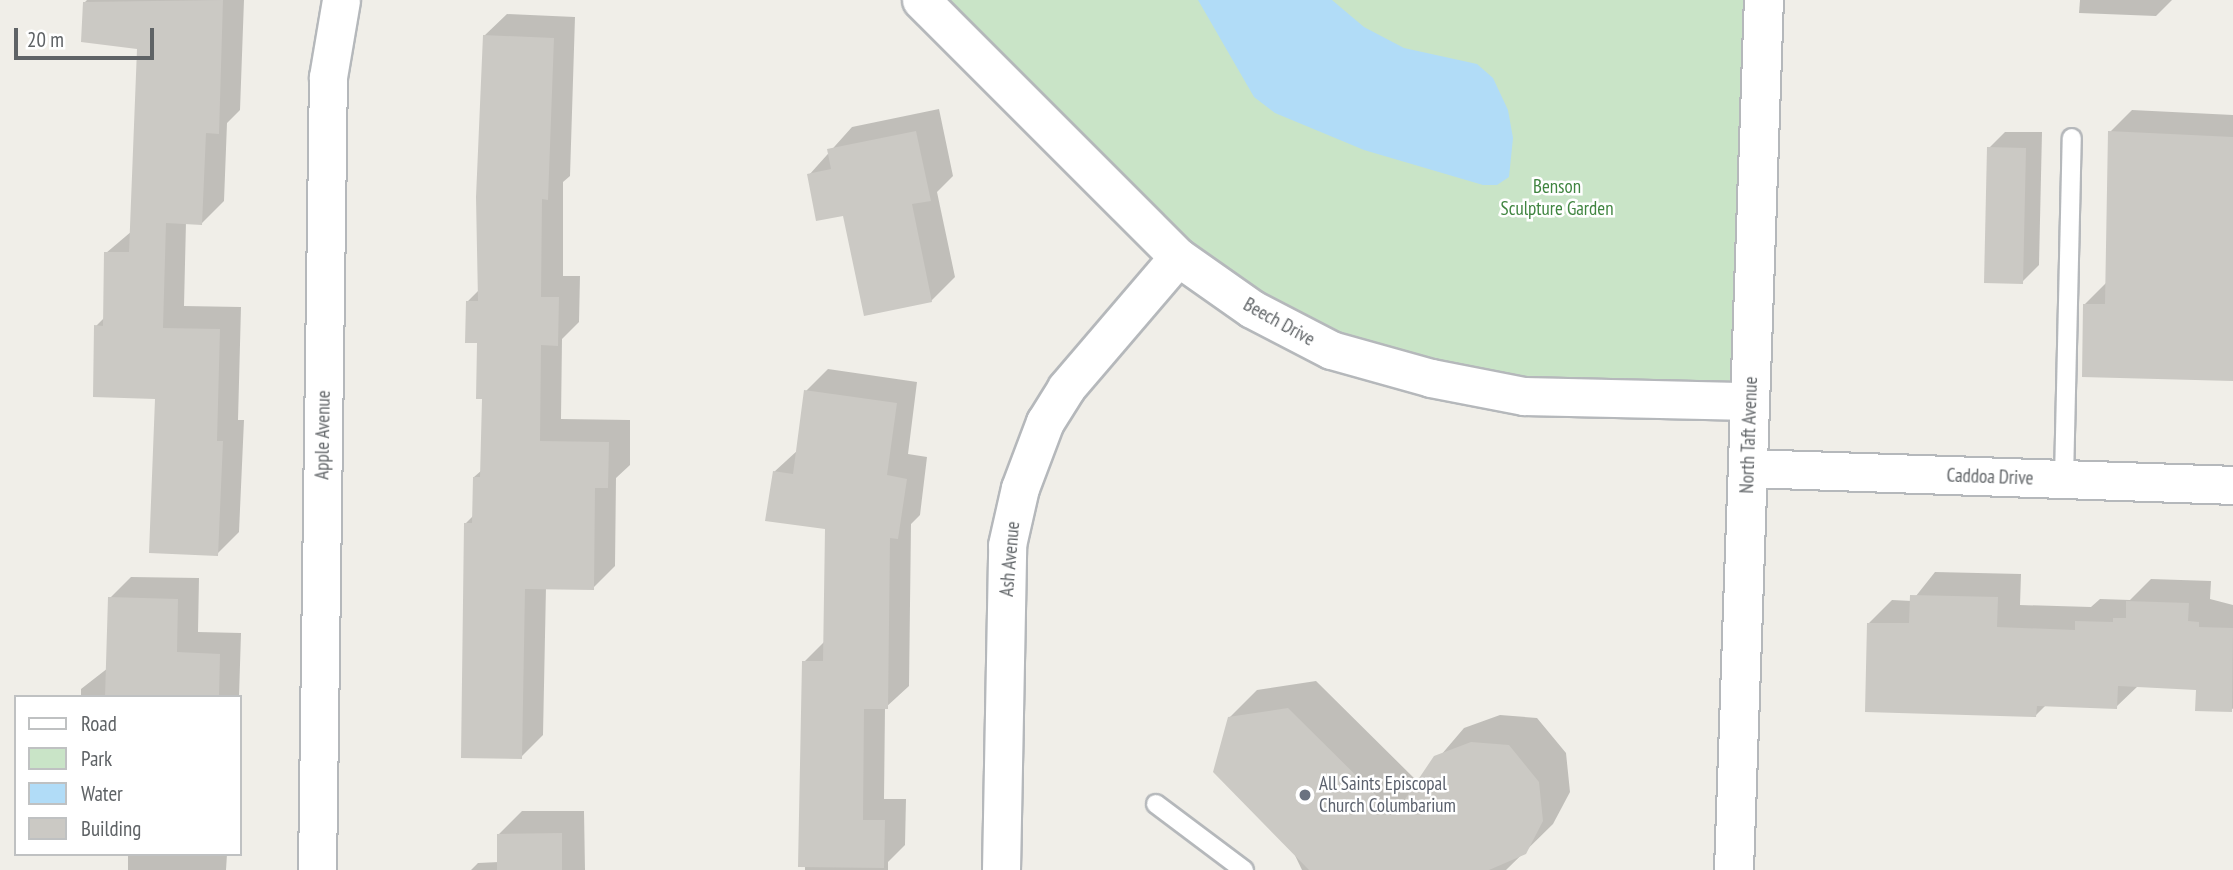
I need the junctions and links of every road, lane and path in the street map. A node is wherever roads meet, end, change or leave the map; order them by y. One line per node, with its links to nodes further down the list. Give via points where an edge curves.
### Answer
1 (341, 0): 11 (street, Apple Avenue, via 328,77)
2 (921, 0): 5 (street, Beech Drive)
3 (1764, 0): 6 (main road, North Taft Avenue)
4 (2072, 138): 8 (lane)
5 (1178, 257): 6 (street, Beech Drive, via 1275,321 1331,351 1388,368 1524,396); 12 (street, Ash Avenue, via 1066,388 1045,422 1020,488 1007,545)
6 (1750, 401): 7 (main road, North Taft Avenue)
7 (1748, 468): 8 (street, Caddoa Drive); 14 (main road, North Taft Avenue)
8 (2064, 480): 9 (street, Caddoa Drive)
9 (2233, 485)
10 (1156, 804): 13 (lane)
11 (317, 870)
12 (1001, 870)
13 (1244, 870)
14 (1734, 870)

